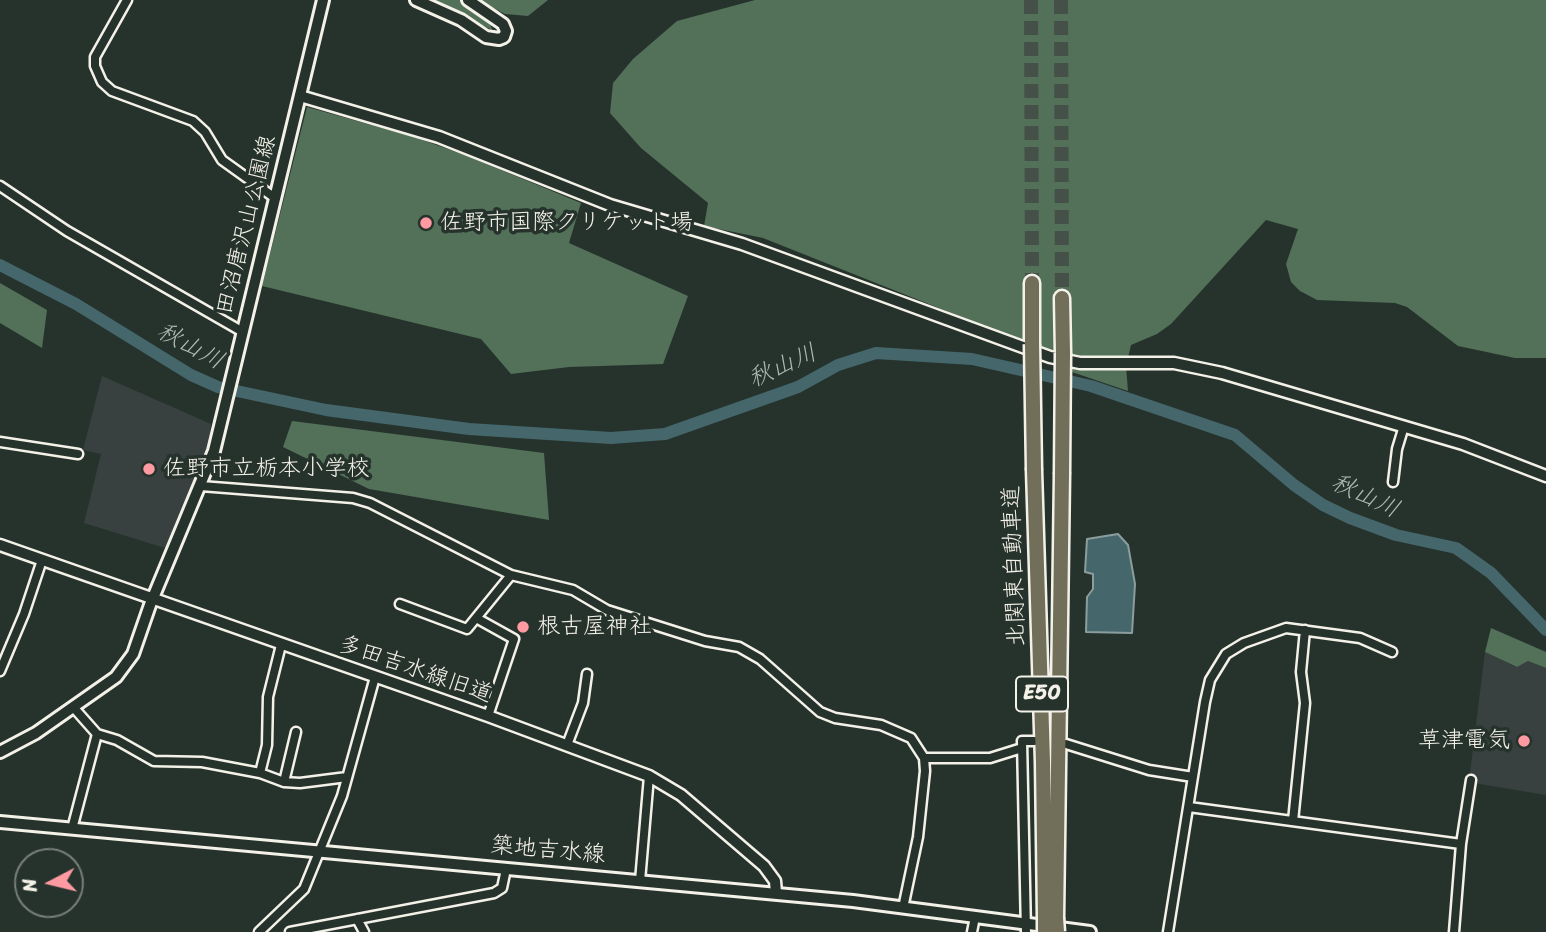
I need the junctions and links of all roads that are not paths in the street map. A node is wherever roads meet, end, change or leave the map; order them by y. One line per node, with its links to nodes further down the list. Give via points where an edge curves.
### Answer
1 (127, 0): 7 (street, via 95,57 102,82 112,91 193,121 222,160)
2 (323, 0): 5 (main road, 田沼唐沢山公園線)
3 (416, 0): 4 (main road, via 486,37 504,37 503,24)
4 (468, 0)
5 (300, 96): 7 (main road, 田沼唐沢山公園線); 11 (street, via 439,137 610,205 742,244 1050,357 1080,363 1174,363)
6 (0, 186): 10 (street, via 67,231)
7 (275, 198): 10 (main road, 田沼唐沢山公園線)
8 (1032, 283): 58 (highway, 北関東自動車道 / E50, bridge, via 1034,470)
9 (1062, 298): 58 (highway, 北関東自動車道 / E50, bridge)
10 (243, 332): 16 (main road, 田沼唐沢山公園線)
11 (1404, 426): 14 (street, via 1489,452); 15 (street)
12 (0, 442): 13 (street)
13 (78, 454)
14 (1546, 476)
15 (1393, 482)
16 (201, 486): 19 (street, via 353,498); 20 (main road, 田沼唐沢山公園線)
17 (0, 545): 18 (street, 多田吉水線旧道)
18 (42, 560): 20 (street, 多田吉水線旧道); 25 (street, via 24,614)
19 (511, 575): 22 (street); 39 (street, via 573,590 607,610 739,648 760,659 820,712 892,729 911,738)
20 (153, 600): 24 (street, 多田吉水線旧道); 30 (main road, 田沼唐沢山公園線, via 127,667)
21 (400, 604): 22 (street, via 467,629)
22 (478, 619): 31 (street, via 514,639)
23 (1306, 630): 26 (street, via 1360,638); 43 (street, via 1286,628 1244,643 1216,666 1207,691); 47 (street, via 1300,672 1305,703)
24 (281, 645): 29 (street, 多田吉水線旧道); 40 (street, via 268,697 267,745)
25 (4, 647): 27 (street)
26 (1392, 652)
27 (0, 671)
28 (587, 674): 36 (street, via 583,703)
29 (375, 677): 31 (street, 多田吉水線旧道); 42 (street)
30 (74, 708): 33 (street); 38 (main road, 田沼唐沢山公園線)
31 (488, 716): 36 (street, 多田吉水線旧道)
32 (296, 732): 45 (street)
33 (97, 734): 40 (street, via 154,761 186,760); 49 (street)
34 (1034, 741): 37 (street, via 1022,741)
35 (1066, 744): 43 (street, via 1149,770)
36 (567, 745): 41 (street, 多田吉水線旧道)
37 (1022, 748): 39 (street, via 990,758); 59 (street)
38 (0, 752)
39 (925, 758): 55 (street, via 918,837)
40 (260, 773): 45 (street)
41 (649, 776): 53 (street); 54 (street, 多田吉水線旧道, via 681,795 764,866 775,881)
42 (347, 777): 45 (street); 51 (street)
43 (1193, 777): 46 (street)
44 (1471, 780): 50 (street)
45 (284, 782)
46 (1189, 807): 47 (street); 65 (street)
47 (1293, 821): 50 (street)
48 (0, 822): 49 (main road, 築地吉水線)
49 (72, 829): 51 (main road, 築地吉水線)
50 (1461, 844): 66 (street)
51 (321, 851): 52 (main road, 築地吉水線); 60 (street, via 304,889)
52 (506, 869): 53 (main road, 築地吉水線); 57 (street, via 502,888 494,893)
53 (640, 881): 54 (main road, 築地吉水線)
54 (776, 893): 55 (main road, 築地吉水線)
55 (903, 908): 56 (main road, 築地吉水線)
56 (975, 917): 59 (main road, 築地吉水線); 63 (street)
57 (357, 919): 61 (street); 62 (street)
58 (1051, 925)
59 (1026, 928): 64 (main road, 築地吉水線)
60 (259, 932)
61 (290, 932)
62 (364, 932)
63 (972, 932)
64 (1090, 932)
65 (1168, 932)
66 (1454, 932)

